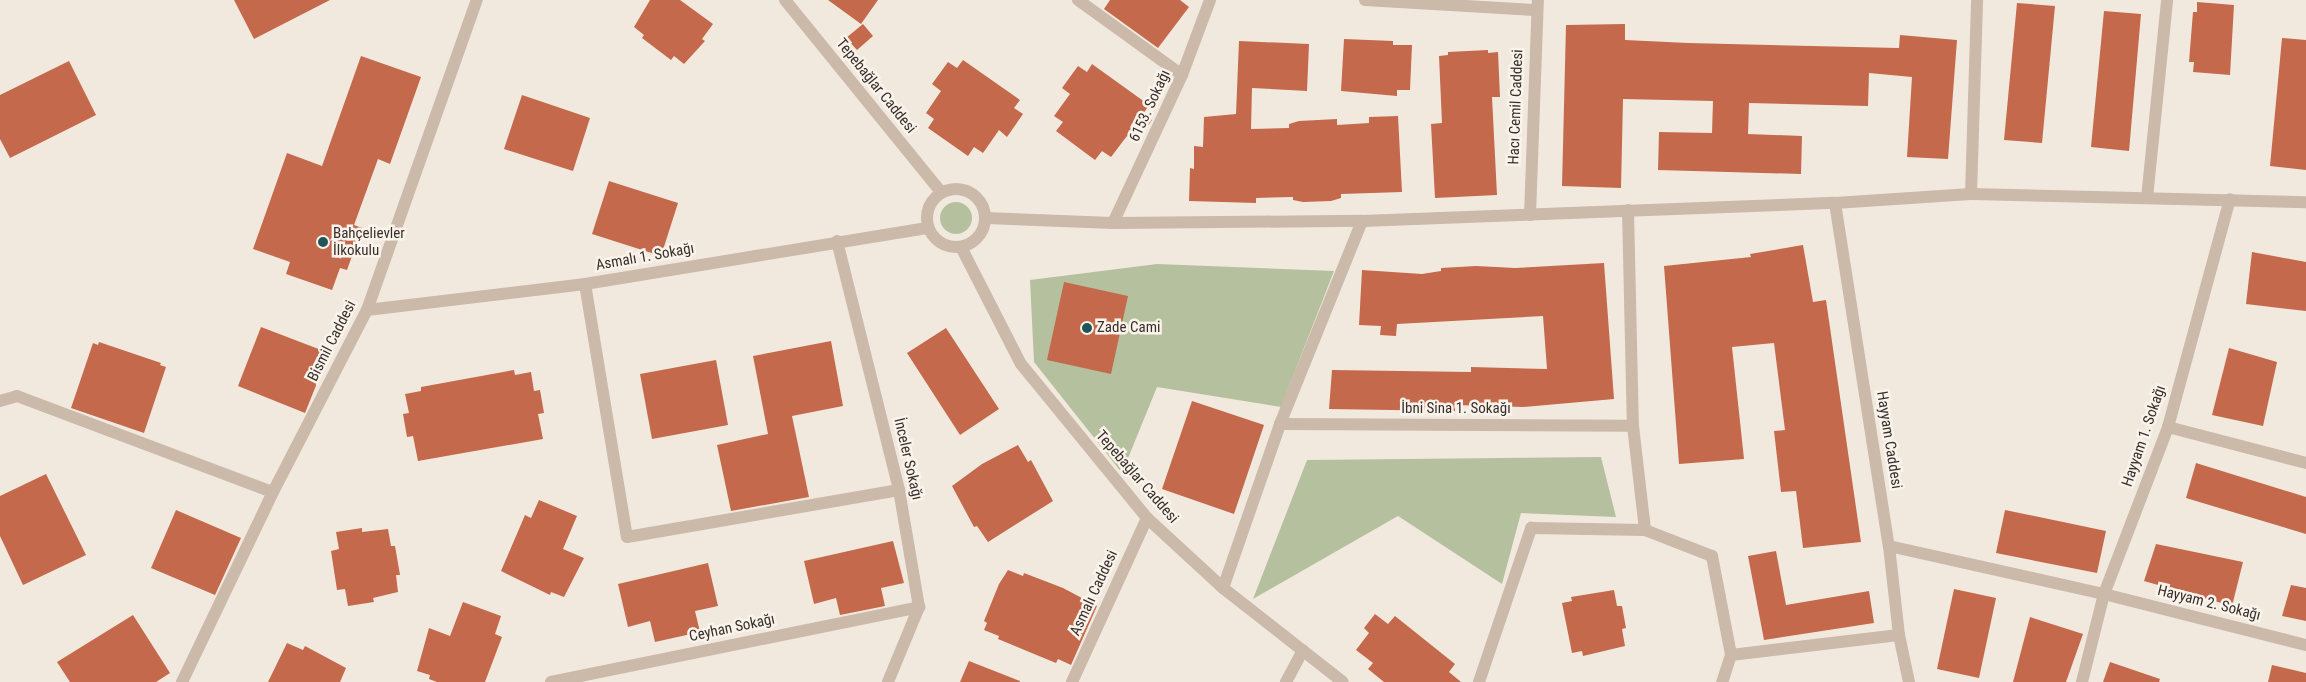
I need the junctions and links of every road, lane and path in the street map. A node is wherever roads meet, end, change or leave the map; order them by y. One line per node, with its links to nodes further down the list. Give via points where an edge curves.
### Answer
1 (477, 0): 25 (street, Bismil Caddesi)
2 (786, 0): 10 (street, Tepebağlar Caddesi)
3 (1078, 0): 9 (street)
4 (1210, 0): 9 (street, 6153. Sokağı)
5 (1364, 0): 8 (street)
6 (1977, 0): 11 (street)
7 (2167, 0): 12 (street)
8 (1537, 5): 17 (street, Hacı Cemil Caddesi)
9 (1182, 75): 20 (street, 6153. Sokağı)
10 (941, 192): 18 (street, via 961,189 970,192 978,199); 21 (street, via 928,208)
11 (1971, 194): 12 (street); 15 (street)
12 (2146, 198): 13 (street)
13 (2230, 199): 14 (street); 29 (street, Hayyam 1. Sokağı)
14 (2306, 202)
15 (1835, 203): 16 (street); 35 (street, Hayyam Caddesi)
16 (1628, 210): 17 (street); 28 (street)
17 (1530, 215): 19 (street)
18 (986, 218): 20 (street); 23 (street, via 979,237)
19 (1362, 221): 20 (street); 27 (street)
20 (1113, 223)
21 (928, 228): 22 (street, Asmalı 1. Sokağı); 23 (street, via 941,244)
22 (837, 241): 24 (street, Asmalı 1. Sokağı); 31 (street, İnceler Sokağı)
23 (961, 247): 33 (street, Tepebağlar Caddesi, via 1020,364)
24 (585, 284): 25 (street, Asmalı 1. Sokağı); 31 (street, via 627,537)
25 (367, 310): 32 (street, Bismil Caddesi)
26 (0, 401): 32 (street, via 18,396)
27 (1280, 424): 28 (street, İbni Sina 1. Sokağı); 36 (street)
28 (1633, 426): 34 (street)
29 (2168, 427): 30 (street); 37 (street, Hayyam 1. Sokağı)
30 (2306, 463)
31 (899, 490): 38 (street, İnceler Sokağı)
32 (273, 492): 43 (street, Bismil Caddesi)
33 (1147, 518): 36 (street, Tepebağlar Caddesi); 46 (street, Asmalı Caddesi)
34 (1645, 530): 42 (street, via 1712,556); 49 (street, via 1530,528)
35 (1889, 546): 37 (street, Hayyam 2. Sokağı); 39 (street, Hayyam Caddesi)
36 (1223, 588): 41 (street, Tepebağlar Caddesi)
37 (2104, 594): 40 (street, Hayyam 2. Sokağı); 52 (street, Hayyam 1. Sokağı)
38 (919, 606): 44 (street, Ceyhan Sokağı); 45 (street)
39 (1899, 635): 42 (street); 51 (street, Hayyam Caddesi)
40 (2306, 644)
41 (1303, 650): 47 (street); 48 (street, Tepebağlar Caddesi)
42 (1732, 655): 50 (street)
43 (182, 682)
44 (552, 682)
45 (888, 682)
46 (1072, 682)
47 (1286, 682)
48 (1343, 682)
49 (1479, 682)
50 (1722, 682)
51 (1909, 682)
52 (2082, 682)

